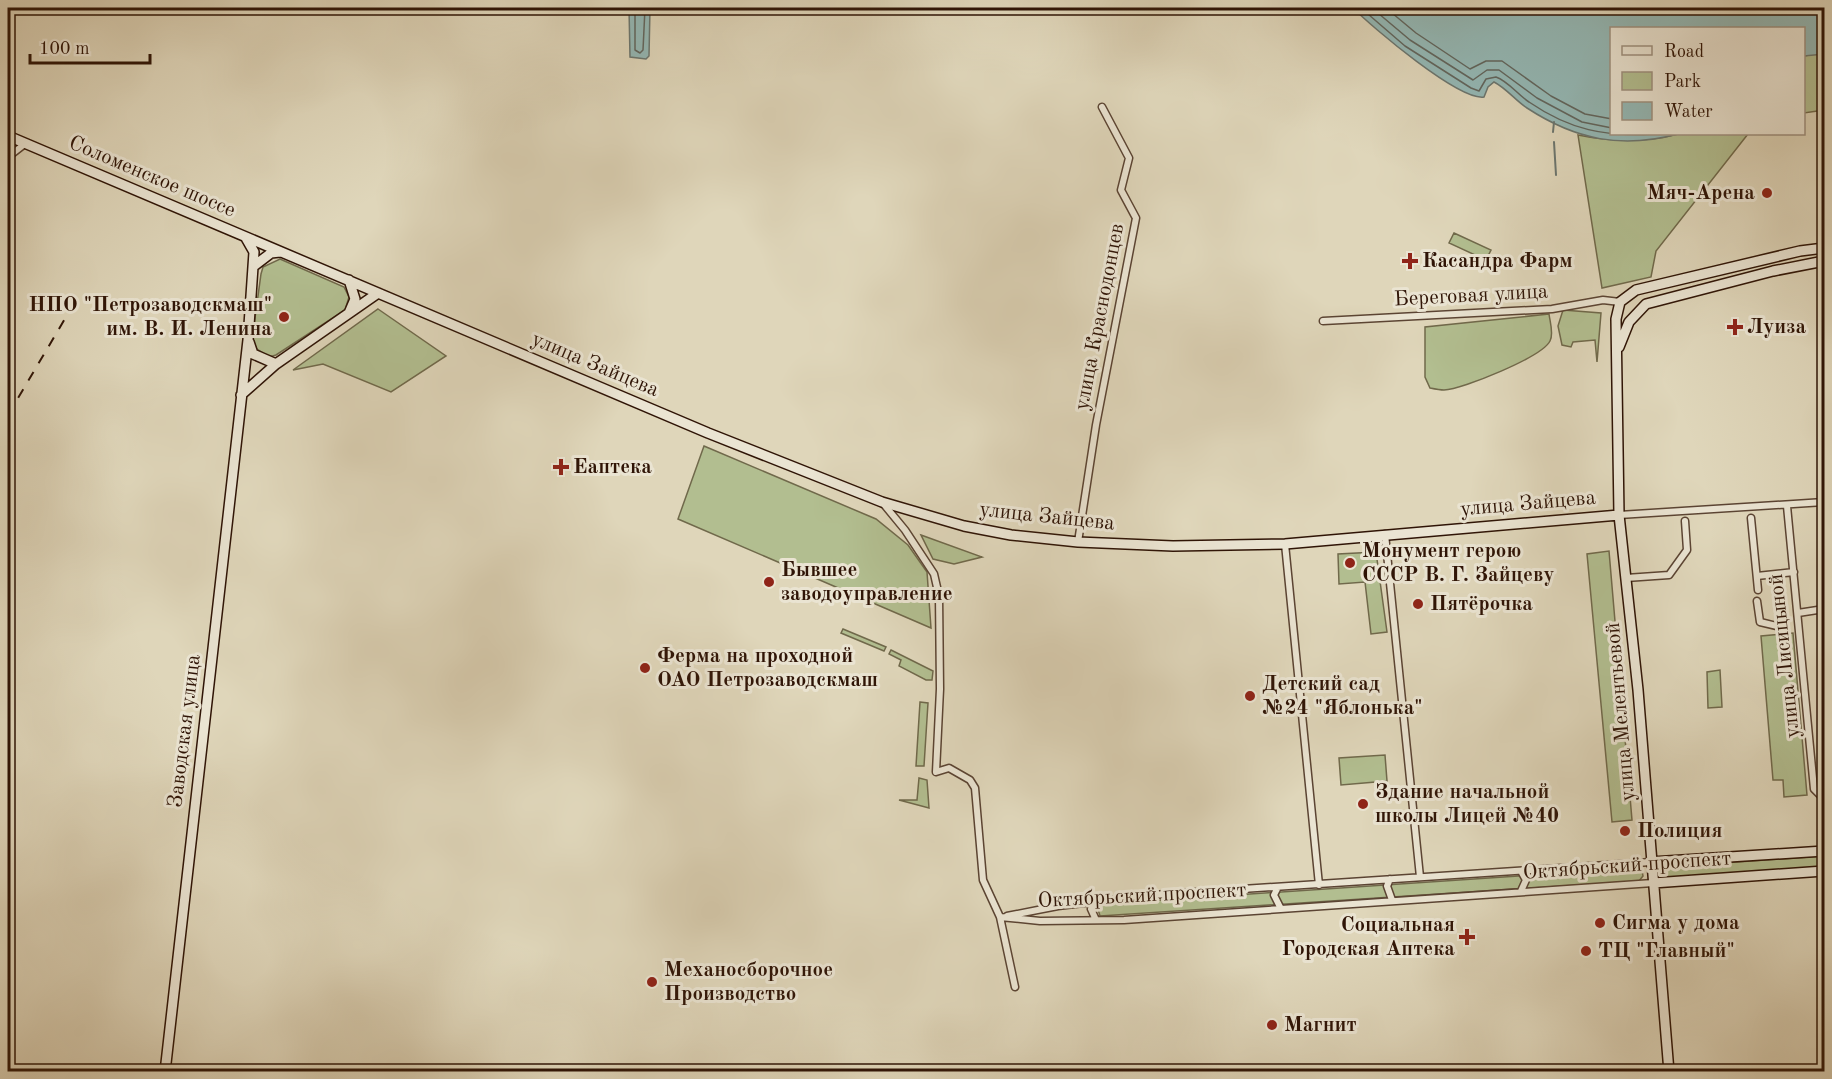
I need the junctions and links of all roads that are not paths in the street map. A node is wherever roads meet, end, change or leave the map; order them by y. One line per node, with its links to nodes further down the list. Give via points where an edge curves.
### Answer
1 (1102, 107): 28 (street, улица Краснодонцев, via 1129,158 1121,190 1136,218)
2 (8, 136): 3 (main road, Соломенское шоссе)
3 (26, 143): 4 (street); 5 (main road, Соломенское шоссе)
4 (8, 157)
5 (245, 236): 7 (main road, Соломенское шоссе); 9 (main road, via 254,252)
6 (1824, 248): 12 (main road, via 1691,275)
7 (282, 252): 9 (main road, via 271,253); 10 (main road, улица Зайцева)
8 (1824, 261): 14 (main road, via 1646,304)
9 (254, 266): 17 (main road, Заводская улица)
10 (349, 280): 11 (main road, улица Зайцева); 15 (main road, via 355,298)
11 (378, 293): 15 (main road); 21 (main road, улица Зайцева, via 708,434)
12 (1627, 295): 13 (main road); 14 (main road, via 1626,311)
13 (1620, 302): 16 (street, Береговая улица, via 1603,300 1552,309); 18 (main road, улица Мелентьевой, via 1615,331)
14 (1637, 311): 18 (main road)
15 (350, 313): 19 (main road)
16 (1323, 321)
17 (248, 340): 19 (main road, via 253,354); 20 (main road, Заводская улица)
18 (1618, 349): 24 (main road, улица Мелентьевой)
19 (276, 364): 20 (main road)
20 (241, 395): 57 (main road, Заводская улица)
21 (882, 502): 28 (main road, улица Зайцева, via 964,526); 54 (street, via 933,574 939,596 936,772 949,768 970,780 975,788 983,880)
22 (1824, 502): 23 (street, улица Зайцева)
23 (1786, 506): 24 (street, улица Зайцева); 30 (street, улица Лисицыной)
24 (1619, 515): 27 (main road, улица Зайцева); 32 (main road, улица Мелентьевой)
25 (1751, 518): 31 (street)
26 (1685, 521): 32 (street, via 1687,550 1669,575)
27 (1385, 534): 29 (main road, улица Зайцева); 45 (street)
28 (1078, 542): 29 (main road, улица Зайцева, via 1173,546)
29 (1285, 543): 48 (street)
30 (1794, 572): 31 (street); 36 (street, улица Лисицыной)
31 (1757, 576): 33 (street)
32 (1626, 578): 41 (main road, улица Мелентьевой)
33 (1758, 590)
34 (1757, 601): 37 (street, via 1760,622)
35 (1824, 609): 36 (street)
36 (1798, 613): 38 (street, улица Лисицыной, via 1814,789)
37 (1781, 627)
38 (1824, 799)
39 (1824, 851): 40 (main road, Октябрьский проспект)
40 (1760, 856): 41 (main road, Октябрьский проспект); 44 (main road, via 1756,868)
41 (1651, 862): 42 (street, Октябрьский проспект); 47 (main road, улица Мелентьевой)
42 (1521, 871): 45 (street, Октябрьский проспект); 50 (street, via 1526,880)
43 (1824, 871): 44 (main road, Октябрьский проспект)
44 (1761, 875): 47 (main road, Октябрьский проспект)
45 (1420, 877): 46 (street, Октябрьский проспект)
46 (1390, 879): 48 (street, Октябрьский проспект); 52 (street, via 1387,886)
47 (1653, 882): 50 (street, Октябрьский проспект); 58 (main road, улица Мелентьевой)
48 (1319, 885): 49 (street, Октябрьский проспект)
49 (1278, 887): 51 (street, Октябрьский проспект); 53 (street, via 1275,900)
50 (1521, 891): 52 (street, Октябрьский проспект)
51 (1098, 900): 54 (street, Октябрьский проспект); 55 (street, via 1091,909)
52 (1392, 900): 53 (street, Октябрьский проспект)
53 (1280, 907): 55 (street, Октябрьский проспект)
54 (1000, 917): 55 (street, Октябрьский проспект); 56 (street)
55 (1096, 920)
56 (1015, 987)
57 (165, 1071)
58 (1669, 1071)

